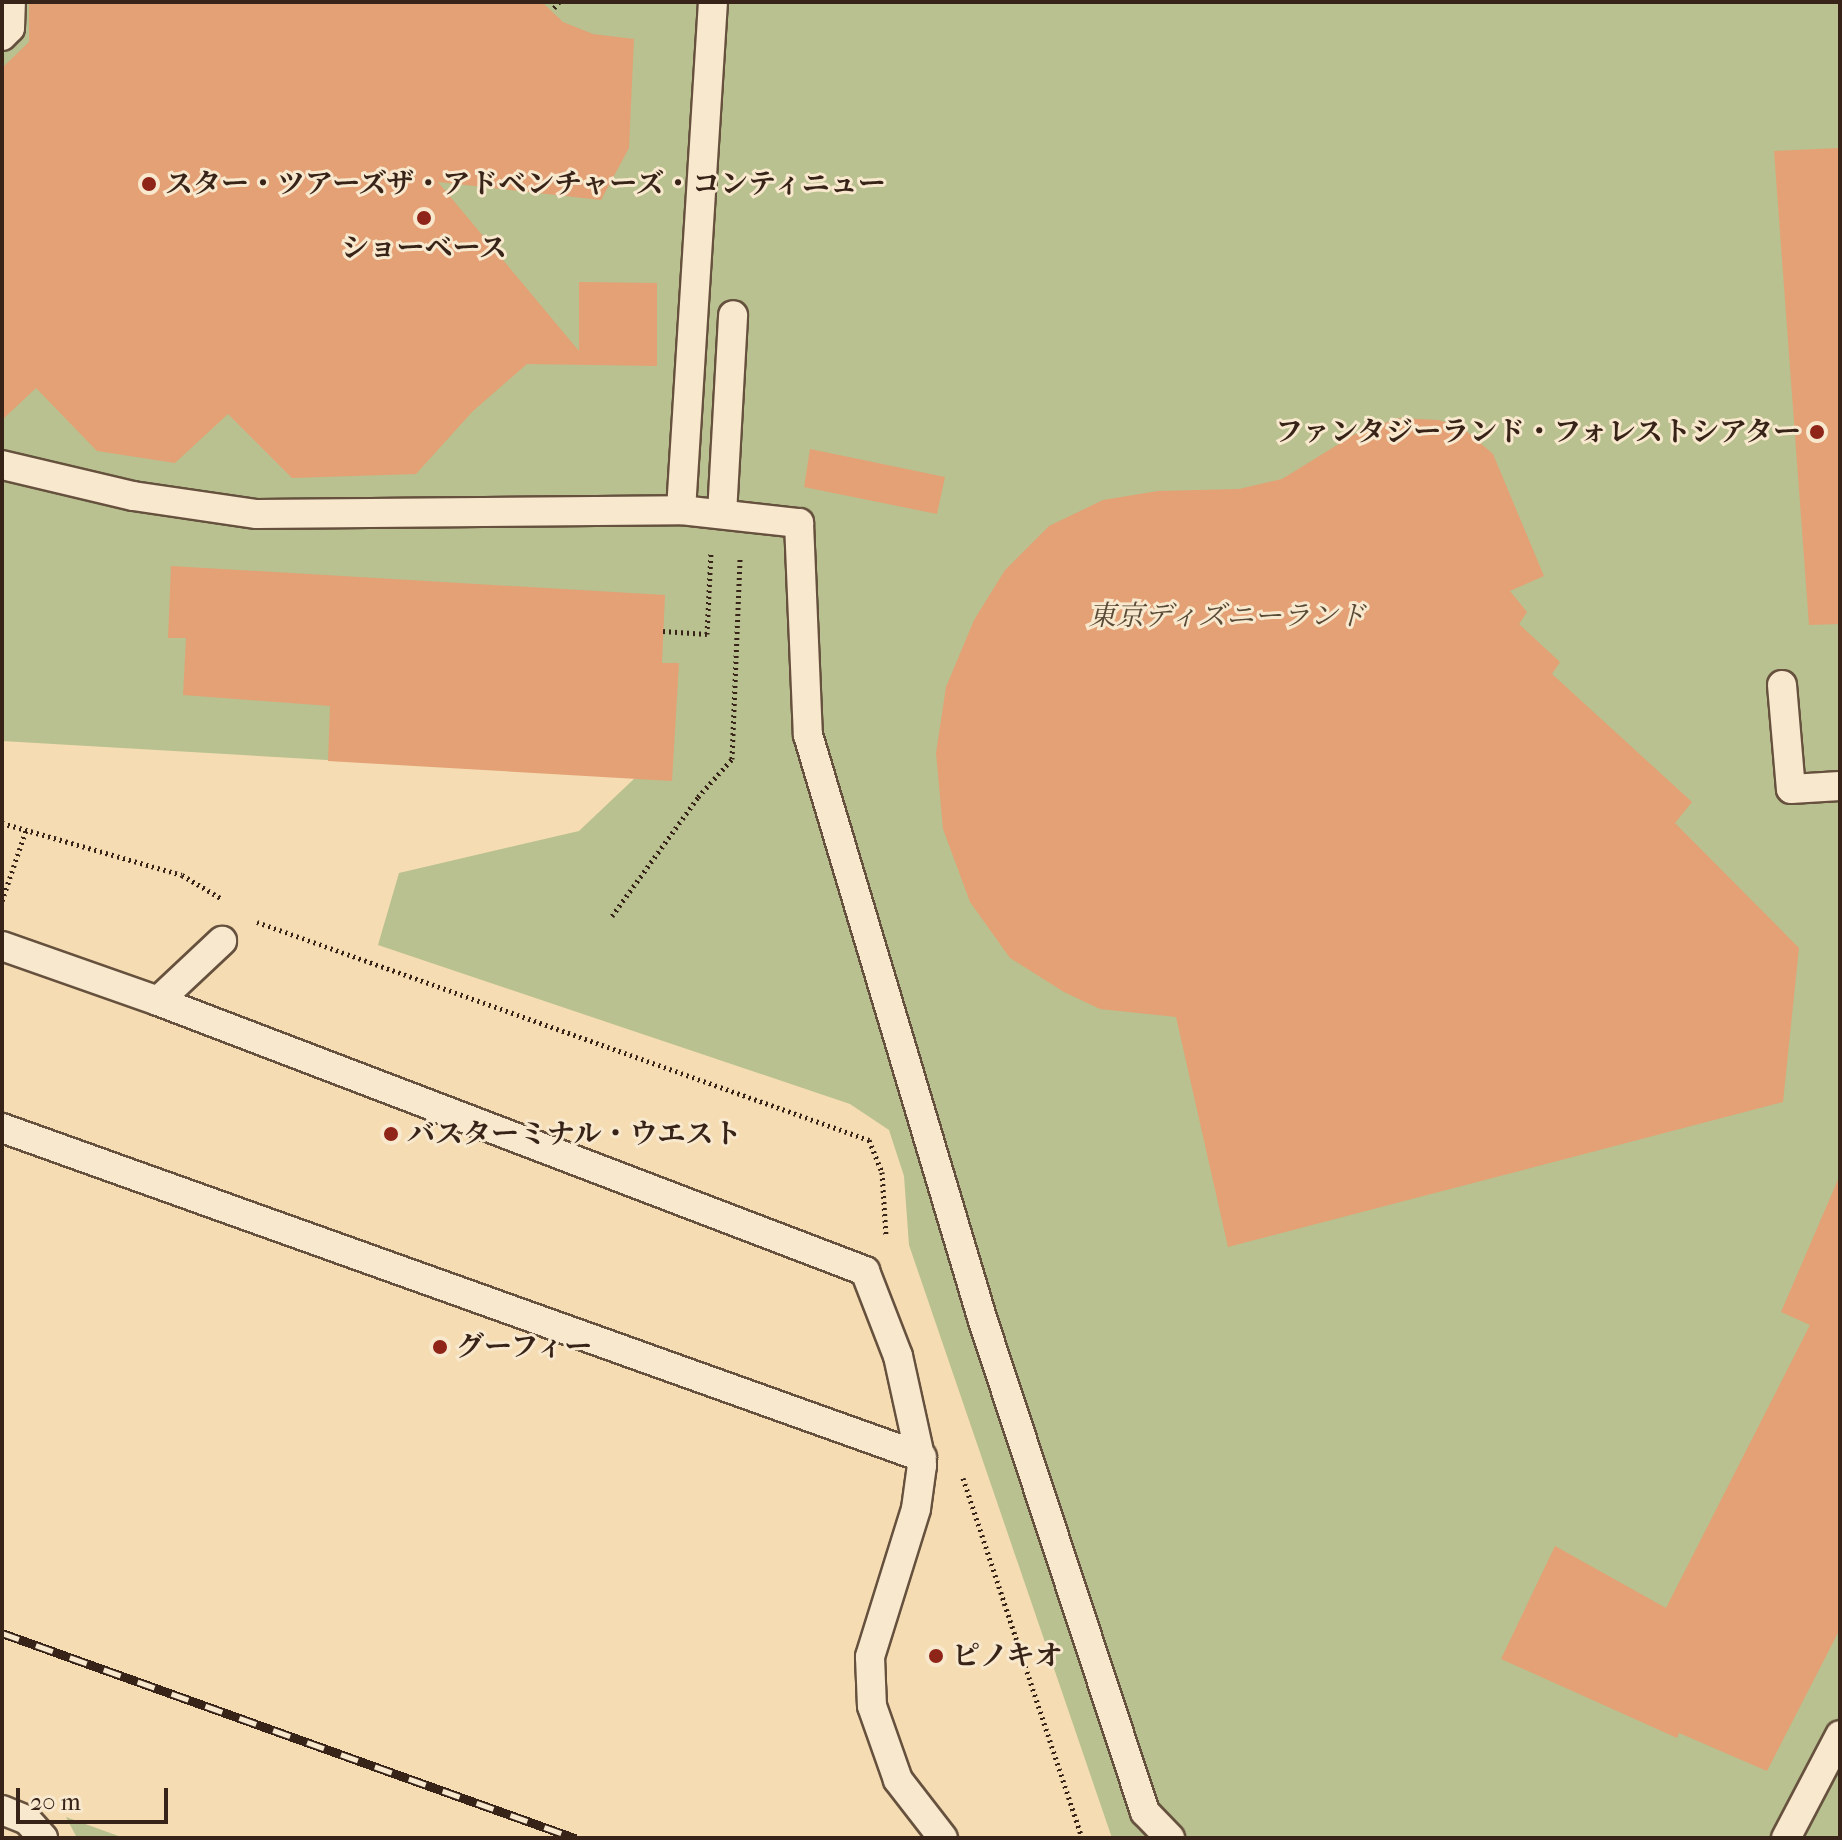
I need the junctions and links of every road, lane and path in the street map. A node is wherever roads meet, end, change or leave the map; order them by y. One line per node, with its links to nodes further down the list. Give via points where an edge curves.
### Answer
1 (11, 2): 5 (lane, via 10,28)
2 (559, 2): 4 (path)
3 (713, 2): 8 (lane)
4 (554, 8)
5 (2, 36)
6 (733, 315): 9 (lane)
7 (2, 465): 8 (lane, via 133,496 257,514)
8 (681, 510): 9 (lane)
9 (717, 513): 10 (path); 28 (lane, via 799,523 808,735 988,1336 1145,1812)
10 (711, 556): 11 (path, via 707,634); 18 (path, via 741,556 732,759)
11 (663, 631)
12 (1782, 685): 13 (lane, via 1791,789)
13 (1840, 786)
14 (2, 823): 15 (path)
15 (26, 830): 16 (path); 17 (path)
16 (182, 875)
17 (2, 901)
18 (612, 916)
19 (222, 941): 21 (lane)
20 (2, 946): 21 (lane)
21 (158, 1001): 23 (lane, via 865,1271 898,1356)
22 (2, 1128): 23 (lane)
23 (922, 1457): 27 (lane, via 916,1509 870,1657 872,1706 898,1780)
24 (1840, 1735): 29 (lane)
25 (2, 1810): 26 (lane, via 27,1820)
26 (43, 1838)
27 (943, 1838)
28 (1170, 1838)
29 (1786, 1838)

